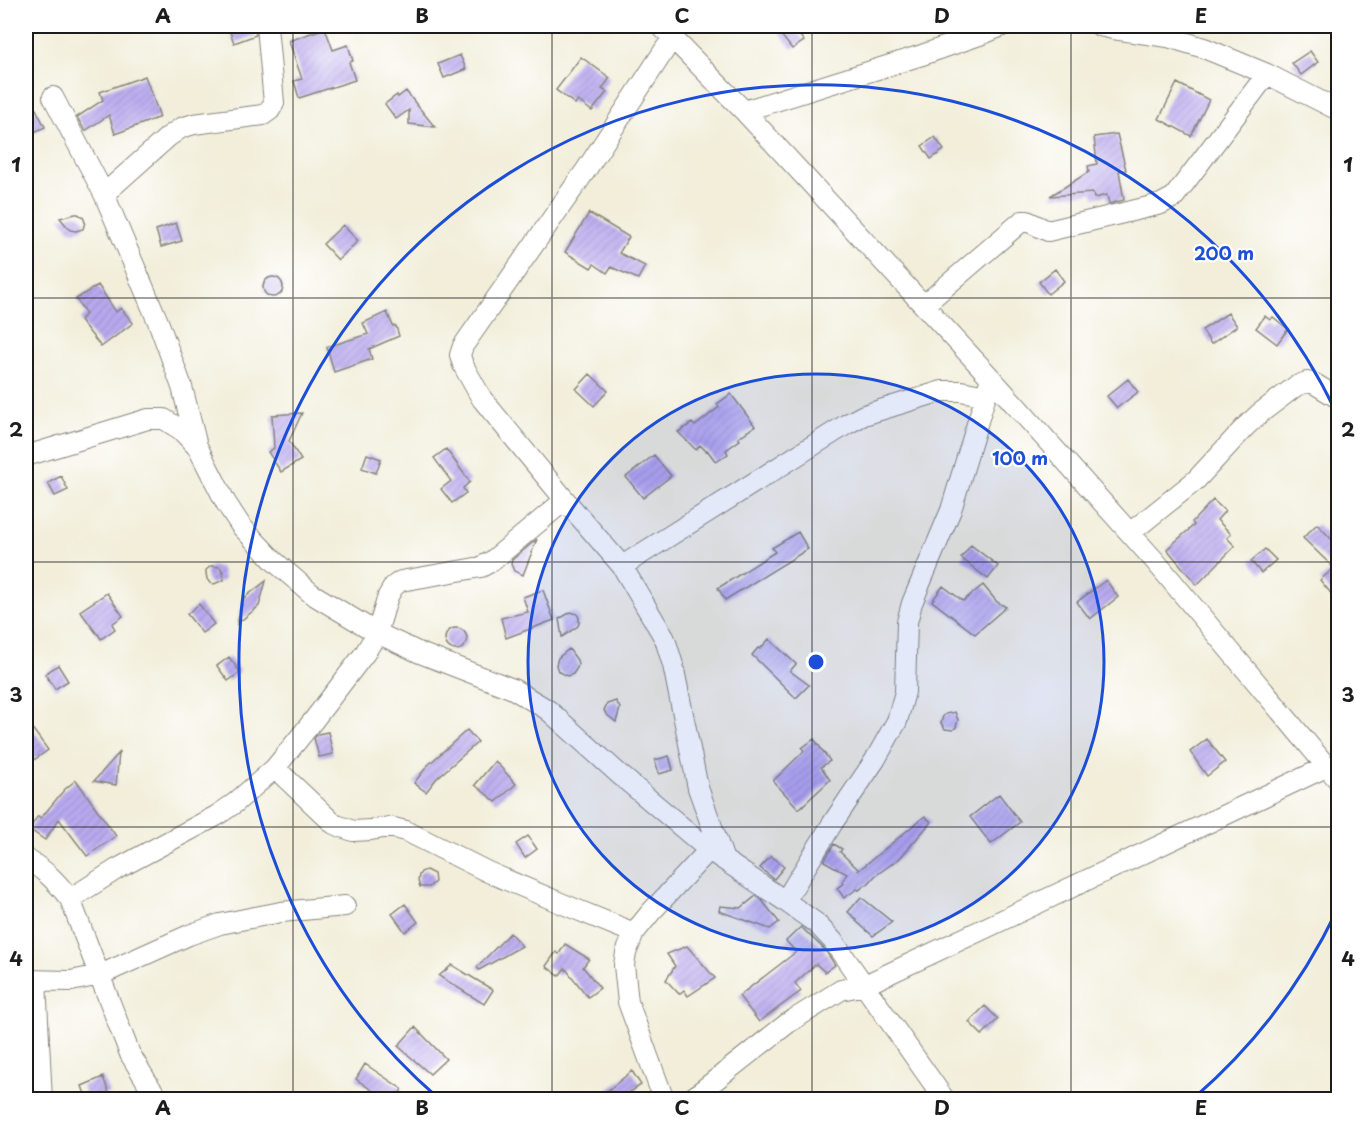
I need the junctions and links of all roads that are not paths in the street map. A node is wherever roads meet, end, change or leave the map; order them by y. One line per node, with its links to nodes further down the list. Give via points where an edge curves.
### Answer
1 (267, 26): 9 (street, via 274,103 270,110 263,115 181,128)
2 (1002, 26): 8 (street)
3 (1100, 26): 5 (street, via 1168,37)
4 (667, 31): 8 (street); 15 (street, via 586,170 460,355 482,399)
5 (1267, 74): 7 (street); 10 (street, via 1167,201 1048,231 1022,221)
6 (53, 97): 9 (street)
7 (1338, 110)
8 (744, 111): 10 (street)
9 (104, 194): 13 (street, via 159,324 182,387)
10 (924, 305): 11 (street)
11 (988, 387): 16 (street); 17 (street, via 942,391 864,415); 24 (street, via 951,510 912,603 907,622 905,692 897,722)
12 (1338, 398): 16 (street, via 1315,384 1296,386 1245,427 1196,480)
13 (198, 448): 14 (street, via 164,419 148,419); 18 (street, via 241,526 274,561 312,594)
14 (26, 456)
15 (565, 500): 17 (street); 18 (street, via 481,567 401,581 388,596)
16 (1130, 533): 20 (street)
17 (622, 566): 21 (street, via 665,639)
18 (377, 633): 19 (street); 21 (street, via 513,689 548,710)
19 (275, 768): 23 (street, via 216,816); 26 (street, via 334,824 353,831 389,827 406,831 488,872)
20 (1332, 773): 29 (street)
21 (716, 855): 24 (street); 26 (street, via 651,912)
22 (26, 859): 23 (street, via 56,880)
23 (70, 899): 27 (street)
24 (785, 901): 29 (street, via 828,935)
25 (345, 906): 27 (street, via 281,912 220,924)
26 (634, 933): 32 (street, via 624,965 628,1002)
27 (100, 975): 28 (street, via 71,981); 31 (street, via 130,1053)
28 (31, 981): 30 (street)
29 (865, 985): 33 (street, via 841,990 789,1023); 34 (street)
30 (42, 1100)
31 (159, 1100)
32 (664, 1100)
33 (690, 1100)
34 (945, 1100)

